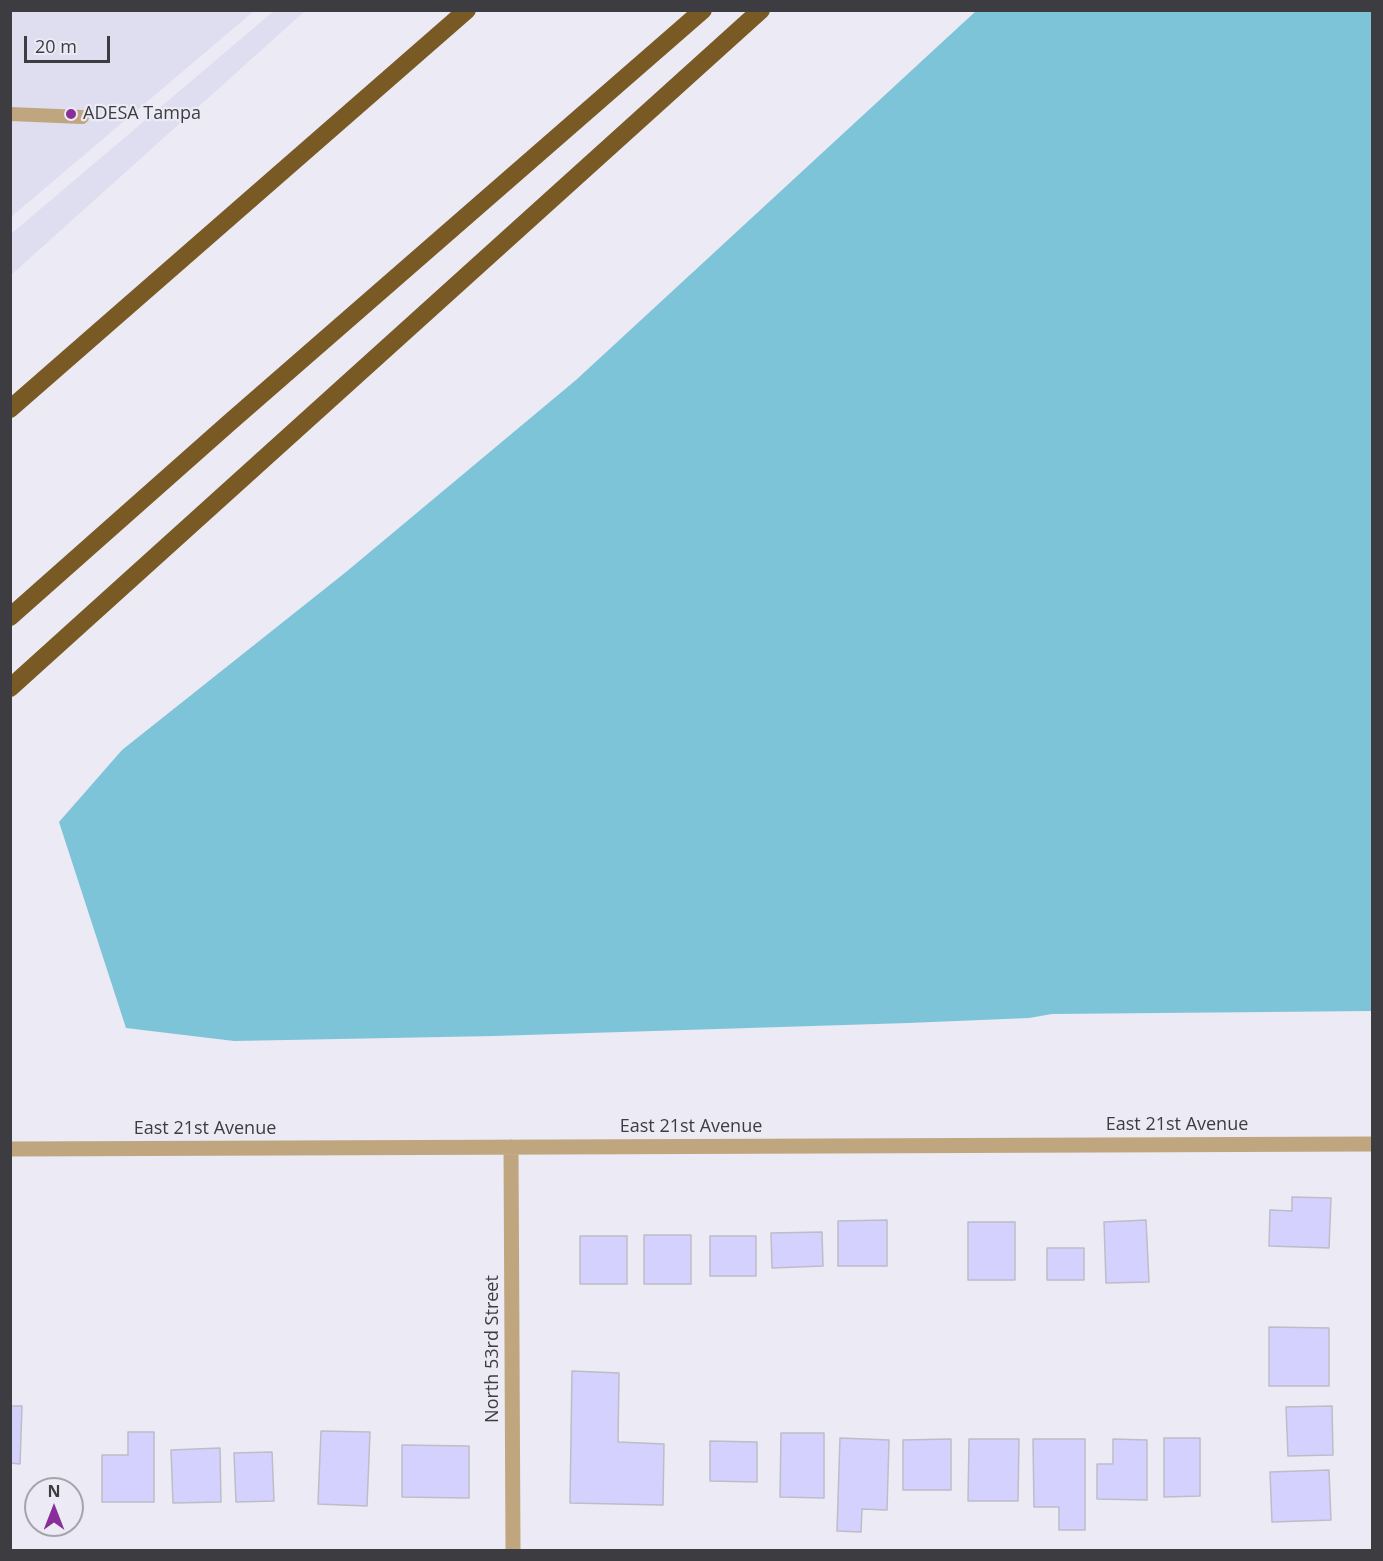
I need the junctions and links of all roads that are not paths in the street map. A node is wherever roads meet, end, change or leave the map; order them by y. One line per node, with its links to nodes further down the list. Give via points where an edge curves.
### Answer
1 (467, 10): 6 (highway)
2 (703, 10): 9 (highway)
3 (761, 10): 10 (highway)
4 (10, 114): 5 (lane)
5 (82, 117)
6 (139, 300): 7 (highway); 8 (highway)
7 (10, 393)
8 (10, 409)
9 (10, 617)
10 (10, 688)
11 (1372, 1144): 12 (street, East 21st Avenue)
12 (511, 1147): 13 (street, East 21st Avenue); 14 (street, North 53rd Street)
13 (10, 1149)
14 (513, 1551)

